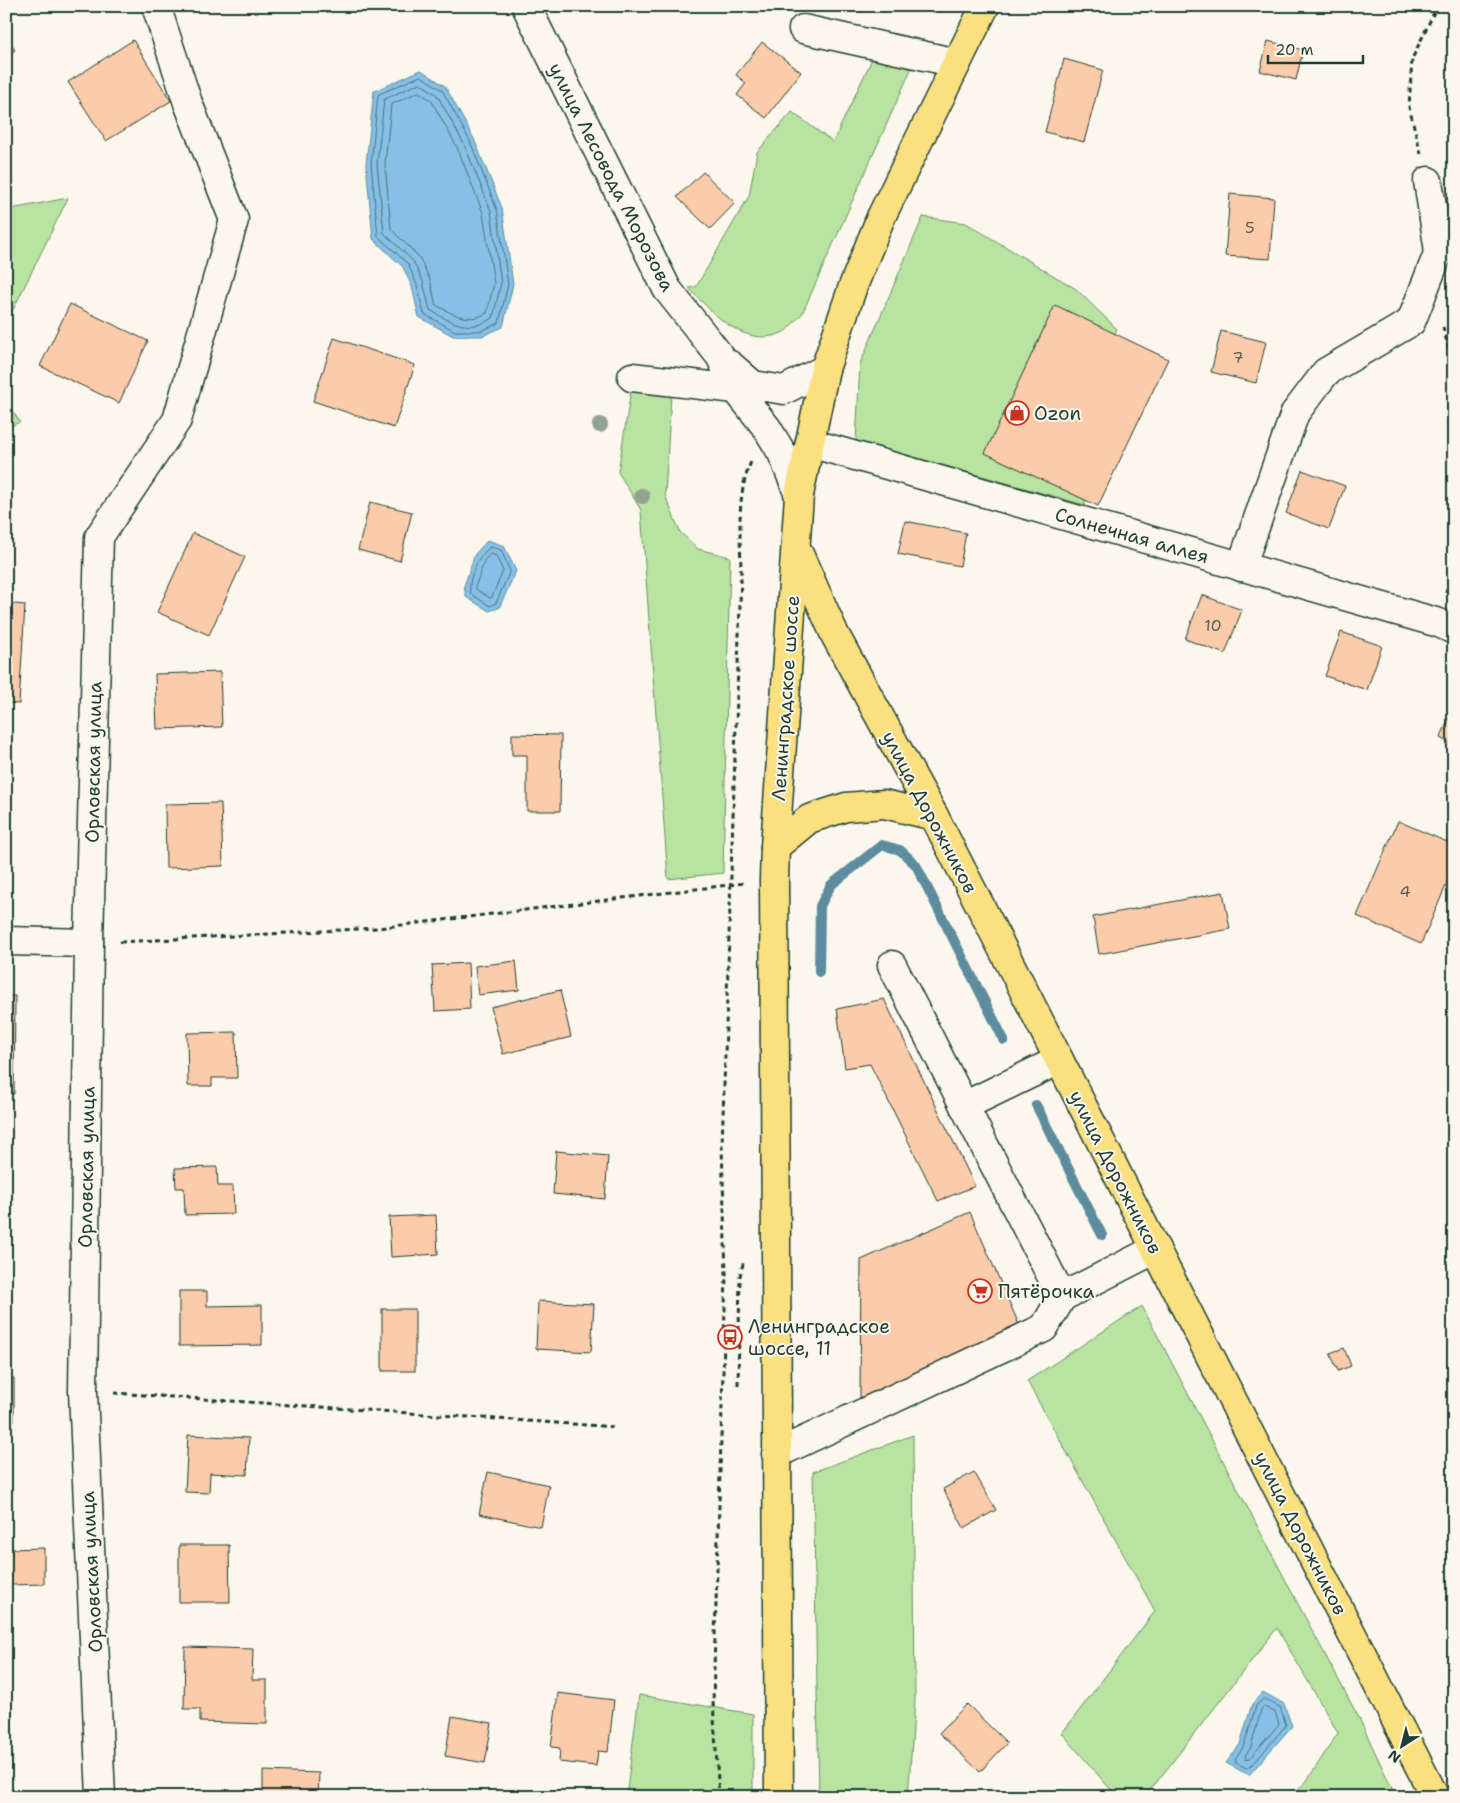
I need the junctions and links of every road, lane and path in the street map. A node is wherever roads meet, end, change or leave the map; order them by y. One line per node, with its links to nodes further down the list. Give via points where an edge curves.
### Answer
1 (156, 6): 24 (street, Орловская улица, via 188,103 234,220 176,420 98,537)
2 (526, 6): 8 (street, улица Лесовода Морозова, via 667,289)
3 (985, 6): 6 (main road, Ленинградское шоссе)
4 (1437, 6): 7 (path, via 1412,59 1409,107)
5 (803, 29): 6 (street)
6 (957, 63): 9 (main road, Ленинградское шоссе, via 880,217)
7 (1428, 181): 17 (street, via 1439,251 1411,322 1326,372 1295,413)
8 (720, 356): 9 (street, via 753,385 784,390); 11 (street, улица Лесовода Морозова)
9 (825, 369): 13 (main road, Ленинградское шоссе)
10 (632, 377): 11 (street)
11 (736, 389): 12 (street, улица Лесовода Морозова)
12 (767, 428): 14 (street, улица Лесовода Морозова, via 782,453); 22 (path, via 746,472 741,508)
13 (810, 443): 14 (main road, Ленинградское шоссе); 17 (street, Солнечная аллея)
14 (799, 495): 15 (main road, Ленинградское шоссе)
15 (796, 548): 19 (main road, улица Дорожников, via 835,635); 20 (main road, Ленинградское шоссе)
16 (1454, 555): 18 (path)
17 (1241, 566): 18 (street, Солнечная аллея)
18 (1447, 627)
19 (934, 816): 20 (main road, via 884,804 846,807 809,819); 26 (main road, улица Дорожников)
20 (774, 847): 21 (main road, Ленинградское шоссе)
21 (774, 880): 22 (path); 34 (main road, Ленинградское шоссе)
22 (732, 884): 24 (path, via 378,928); 36 (path, via 722,1146 726,1275 713,1702)
23 (6, 942): 24 (street)
24 (89, 943): 32 (street, Орловская улица)
25 (892, 965): 27 (street)
26 (1059, 1060): 27 (street); 28 (main road, улица Дорожников)
27 (964, 1106): 30 (street)
28 (1156, 1250): 30 (street); 38 (main road, улица Дорожников)
29 (745, 1251): 31 (path, via 740,1276)
30 (1062, 1297): 34 (street, via 1044,1328)
31 (738, 1385)
32 (83, 1391): 33 (path); 35 (street, Орловская улица)
33 (616, 1427)
34 (776, 1454): 37 (main road, Ленинградское шоссе)
35 (101, 1797)
36 (719, 1797)
37 (779, 1797)
38 (1435, 1797)

